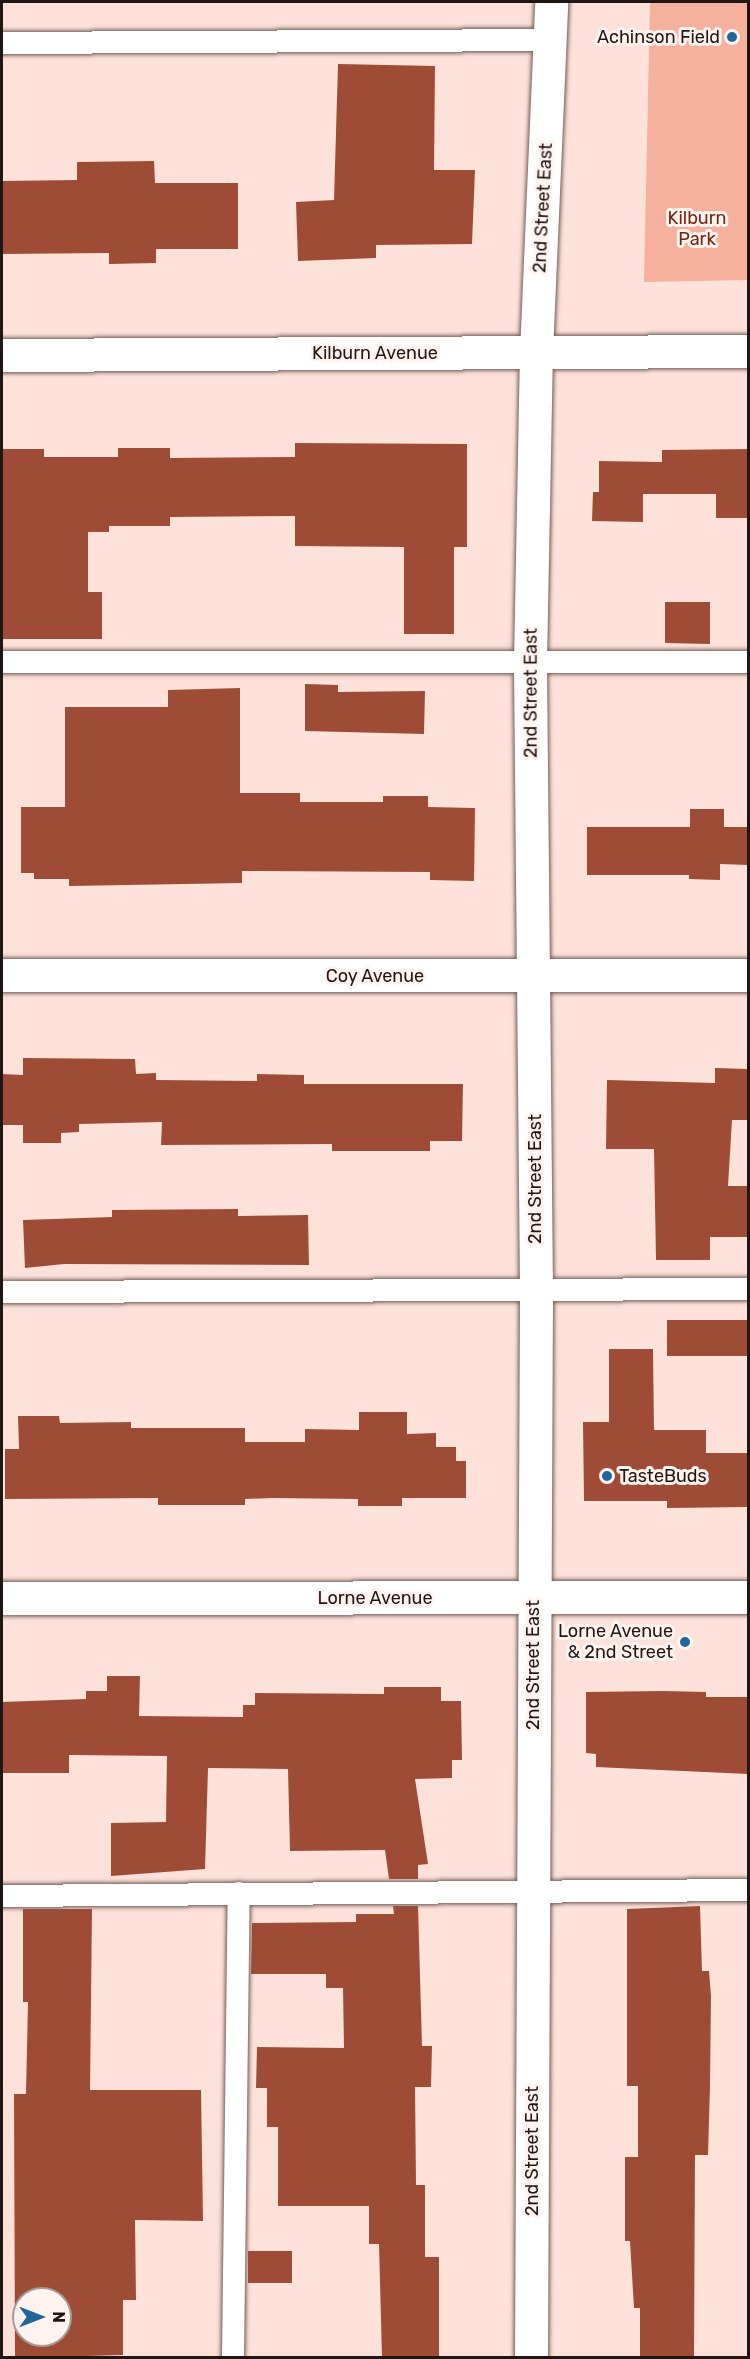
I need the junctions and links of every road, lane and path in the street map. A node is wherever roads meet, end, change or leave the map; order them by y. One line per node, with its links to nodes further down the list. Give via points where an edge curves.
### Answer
1 (551, 2): 2 (street, 2nd Street East)
2 (551, 40): 3 (lane); 5 (street, 2nd Street East)
3 (2, 43)
4 (748, 351): 5 (street, Kilburn Avenue)
5 (536, 352): 6 (street, Kilburn Avenue); 7 (street, 2nd Street East)
6 (2, 355)
7 (530, 662): 8 (lane); 9 (lane); 12 (street, 2nd Street East)
8 (748, 662)
9 (2, 663)
10 (2, 975): 12 (street, Coy Avenue)
11 (748, 975): 12 (street, Coy Avenue)
12 (534, 976): 14 (street, 2nd Street East)
13 (748, 1289): 14 (lane)
14 (536, 1290): 15 (lane); 18 (street, 2nd Street East)
15 (2, 1292)
16 (748, 1597): 18 (street, Lorne Avenue)
17 (2, 1598): 18 (street, Lorne Avenue)
18 (534, 1598): 19 (street, 2nd Street East)
19 (532, 1890): 20 (lane); 21 (lane); 24 (street, 2nd Street East)
20 (748, 1890)
21 (240, 1893): 22 (lane); 23 (lane)
22 (2, 1896)
23 (233, 2358)
24 (531, 2358)

